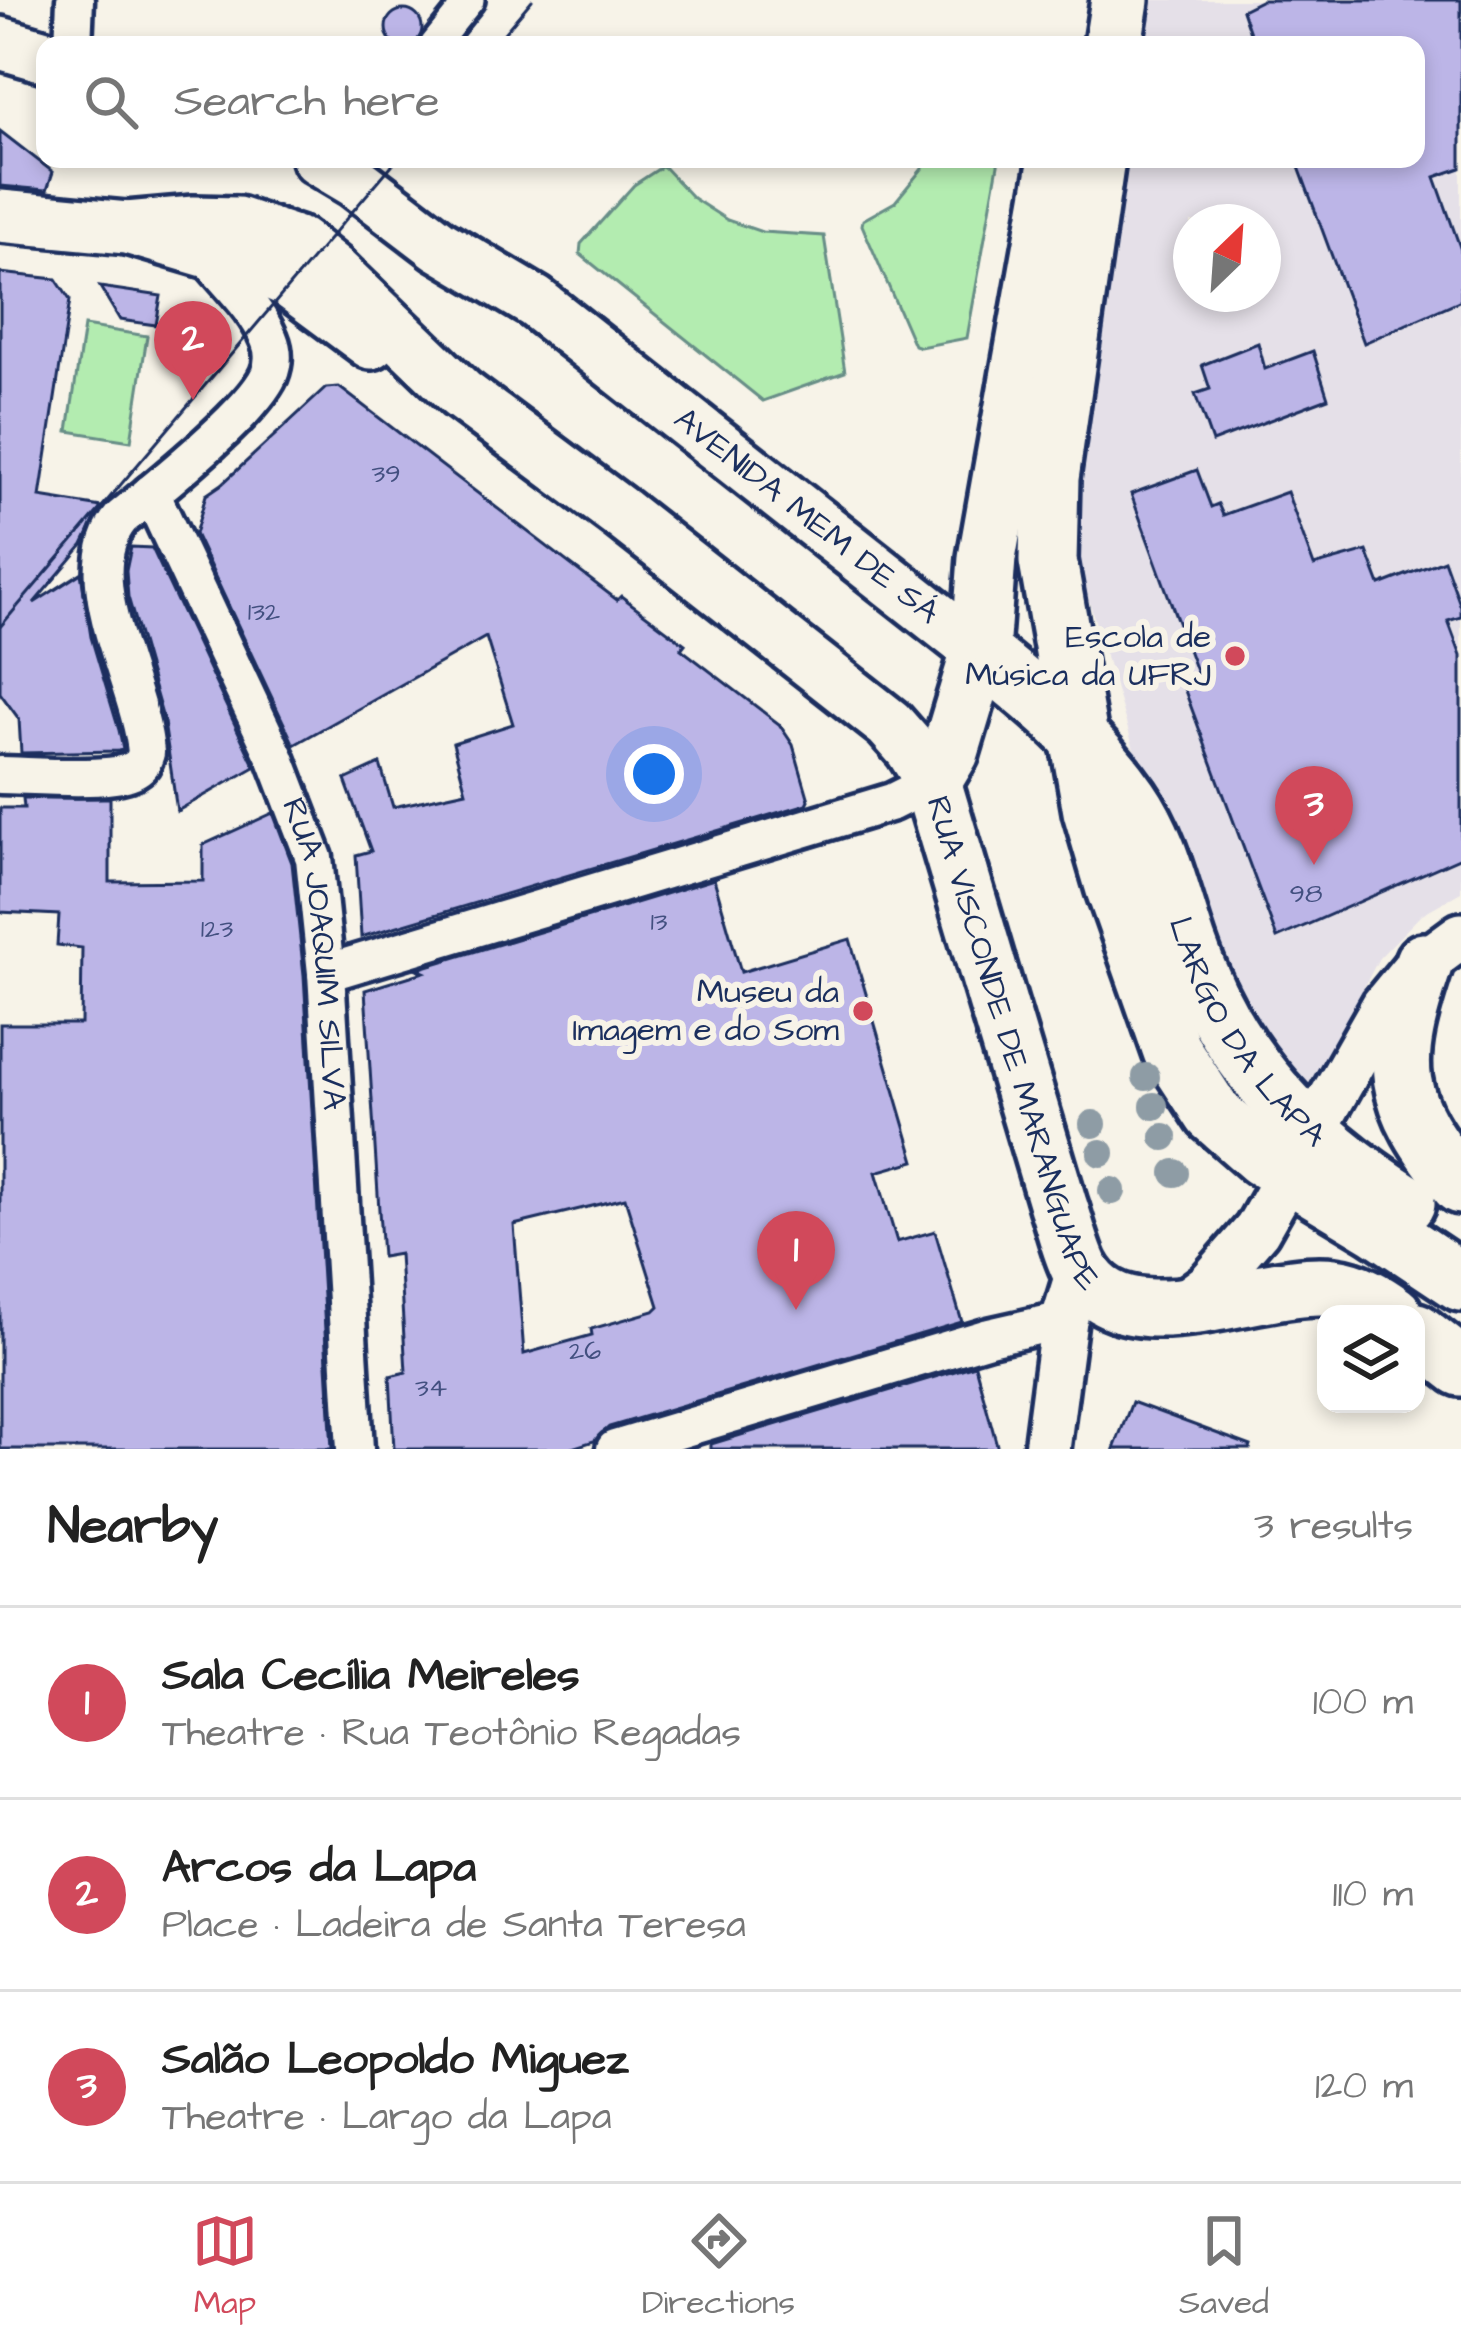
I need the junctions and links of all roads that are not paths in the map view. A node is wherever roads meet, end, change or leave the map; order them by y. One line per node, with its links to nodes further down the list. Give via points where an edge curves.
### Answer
1 (74, 0): 4 (street)
2 (470, 0): 5 (street)
3 (1111, 10): 6 (main road)
4 (73, 36)
5 (441, 36)
6 (1086, 36)
7 (0, 43): 8 (main road)
8 (36, 53)
9 (333, 168): 15 (main road, AVENIDA MEM DE SÁ)
10 (392, 168): 15 (main road, AVENIDA MEM DE SÁ, via 473,234)
11 (1056, 168): 17 (main road, via 987,558)
12 (1095, 168): 18 (main road, via 1050,478 1048,561)
13 (0, 216): 14 (main road)
14 (198, 236): 16 (street, via 269,337 271,371 250,401); 20 (main road, via 279,276 460,394 852,694 911,749)
15 (535, 302): 17 (main road, AVENIDA MEM DE SÁ)
16 (151, 493): 19 (street, via 114,526 102,581 145,739 143,761 126,772 86,776); 22 (street, RUA JOAQUIM SILVA, via 299,811 314,858)
17 (980, 652): 18 (main road, AVENIDA MEM DE SÁ); 20 (main road, via 950,752)
18 (1077, 731): 23 (main road, via 1092,811 1172,1051 1239,1139)
19 (0, 775)
20 (932, 782): 22 (street, via 892,802); 27 (main road, RUA VISCONDE DE MARANGUAPE)
21 (1442, 949): 23 (street, LARGO DA LAPA, via 1384,1006); 24 (main road, via 1402,1039 1404,1094 1424,1139)
22 (326, 973): 32 (street, RUA JOAQUIM SILVA)
23 (1300, 1152): 24 (main road, via 1360,1144); 25 (main road, via 1351,1166); 26 (main road, via 1377,1226); 29 (street, LARGO DA LAPA, via 1240,1250)
24 (1461, 1185)
25 (1461, 1240)
26 (1461, 1282)
27 (1072, 1294): 29 (main road, RUA VISCONDE DE MARANGUAPE, via 1099,1290 1126,1304); 33 (street, via 989,1337); 34 (street)
28 (1379, 1305): 29 (main road, RUA VISCONDE DE MARANGUAPE, via 1330,1286)
29 (1178, 1308)
30 (1425, 1338): 31 (main road)
31 (1461, 1367)
32 (355, 1449)
33 (615, 1449)
34 (1047, 1449)

